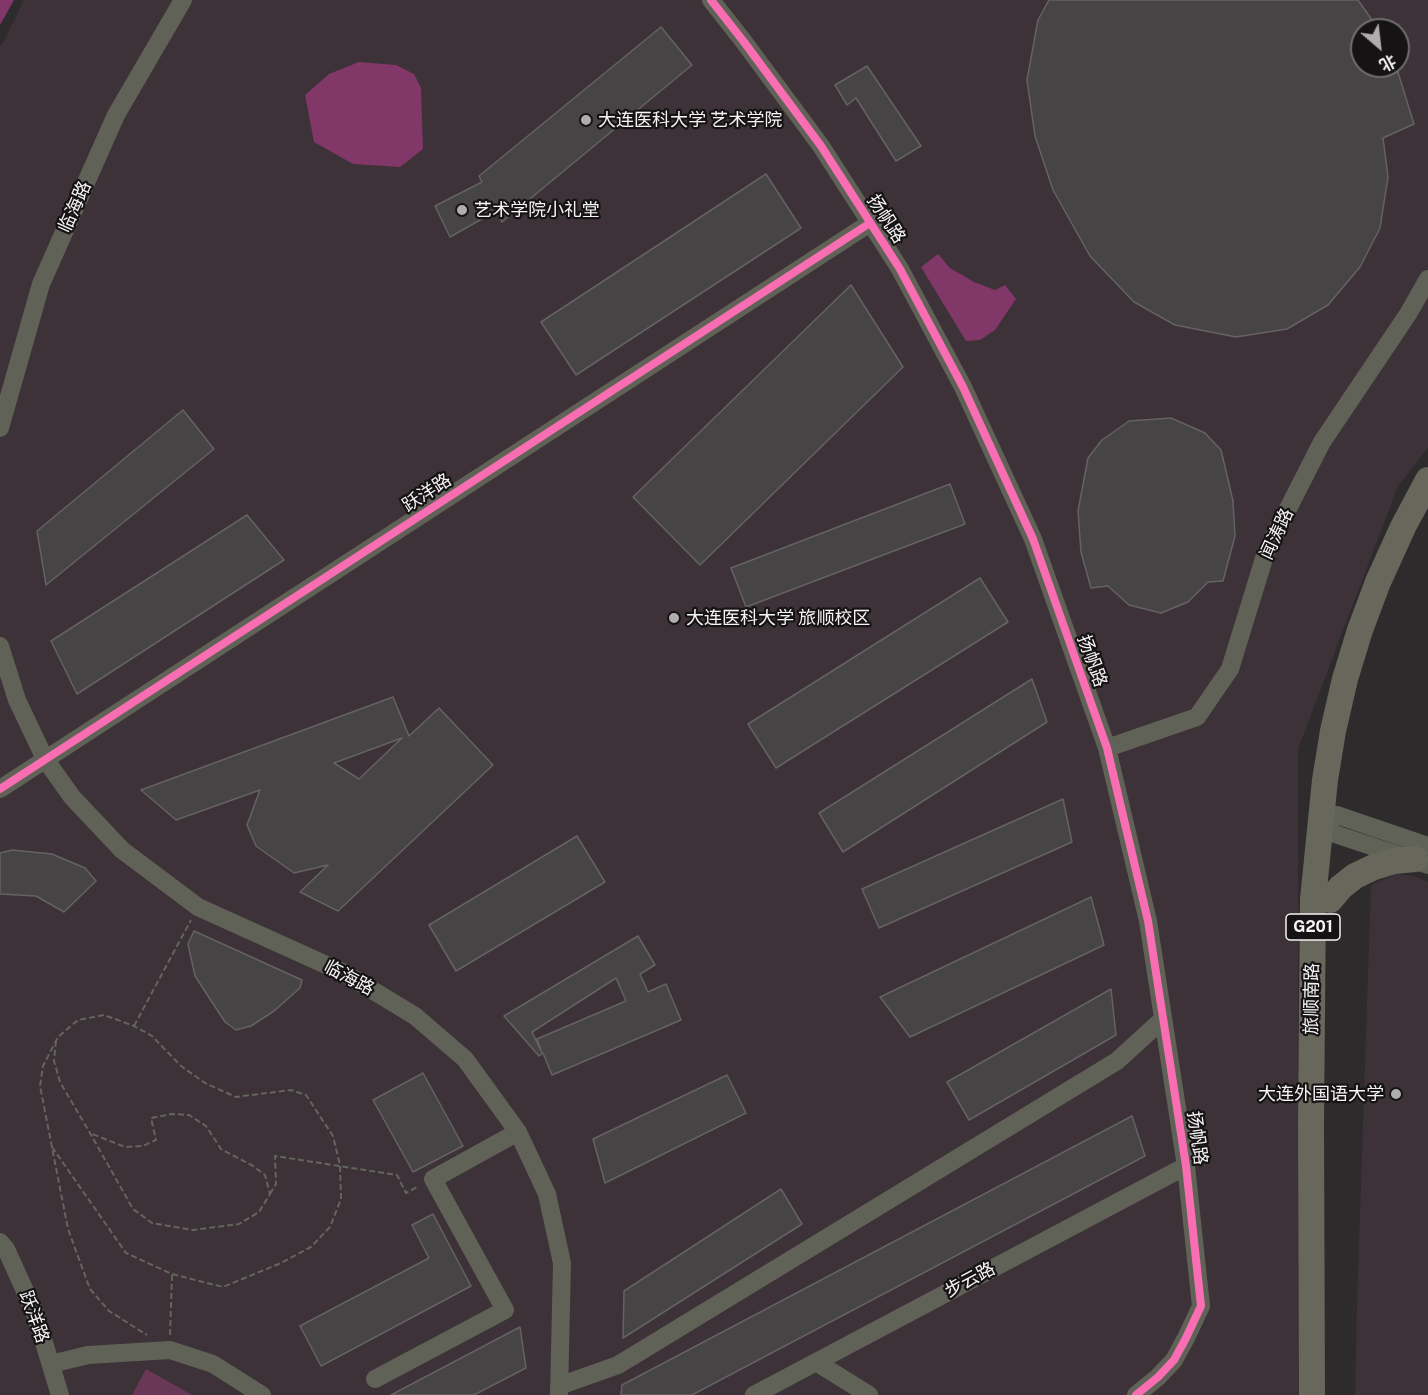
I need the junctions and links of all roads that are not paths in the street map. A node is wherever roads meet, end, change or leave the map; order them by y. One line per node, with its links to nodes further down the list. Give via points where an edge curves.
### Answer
1 (183, 0): 5 (street, 临海路, via 116,115 41,284)
2 (711, 0): 3 (street, 扬帆路, via 821,146)
3 (870, 223): 9 (street, 扬帆路, via 900,269 963,387 1033,539); 10 (street, 跃洋路)
4 (1428, 279): 9 (street, 闻涛路, via 1322,442 1266,552 1230,669 1197,717)
5 (0, 428)
6 (1428, 480): 12 (highway, 旅顺南路 / G201, via 1378,582 1345,679 1325,780)
7 (1428, 514): 12 (highway, 旅顺南路 / G201, via 1392,588 1360,683)
8 (0, 646): 10 (street, 临海路, via 17,700)
9 (1107, 748): 15 (street, 扬帆路, via 1148,921)
10 (45, 759): 11 (street, 跃洋路); 16 (street, 临海路, via 72,797 122,850 198,907 344,973 415,1016 465,1059)
11 (0, 789)
12 (1331, 826): 13 (street); 14 (highway, 旅顺南路 / G201); 28 (highway, 旅顺南路 / G201, via 1313,899)
13 (1424, 857): 14 (highway, via 1394,861 1354,876)
14 (1329, 900): 29 (highway, 旅顺南路 / G201)
15 (1163, 1019): 17 (street, 扬帆路); 22 (street, via 1117,1061 618,1365)
16 (518, 1132): 21 (street, via 432,1179 505,1310); 22 (street, 临海路, via 547,1194 562,1263)
17 (1186, 1166): 19 (street, 步云路); 27 (street, 扬帆路, via 1201,1306 1174,1360)
18 (0, 1242): 20 (street, 跃洋路, via 35,1313)
19 (816, 1362): 25 (street, 步云路); 26 (street)
20 (51, 1364): 23 (street, 跃洋路); 24 (street, via 88,1355 170,1350 213,1364)
21 (375, 1379)
22 (559, 1390)
23 (60, 1395)
24 (262, 1395)
25 (754, 1395)
26 (869, 1395)
27 (1136, 1395)
28 (1312, 1395)
29 (1329, 1395)

